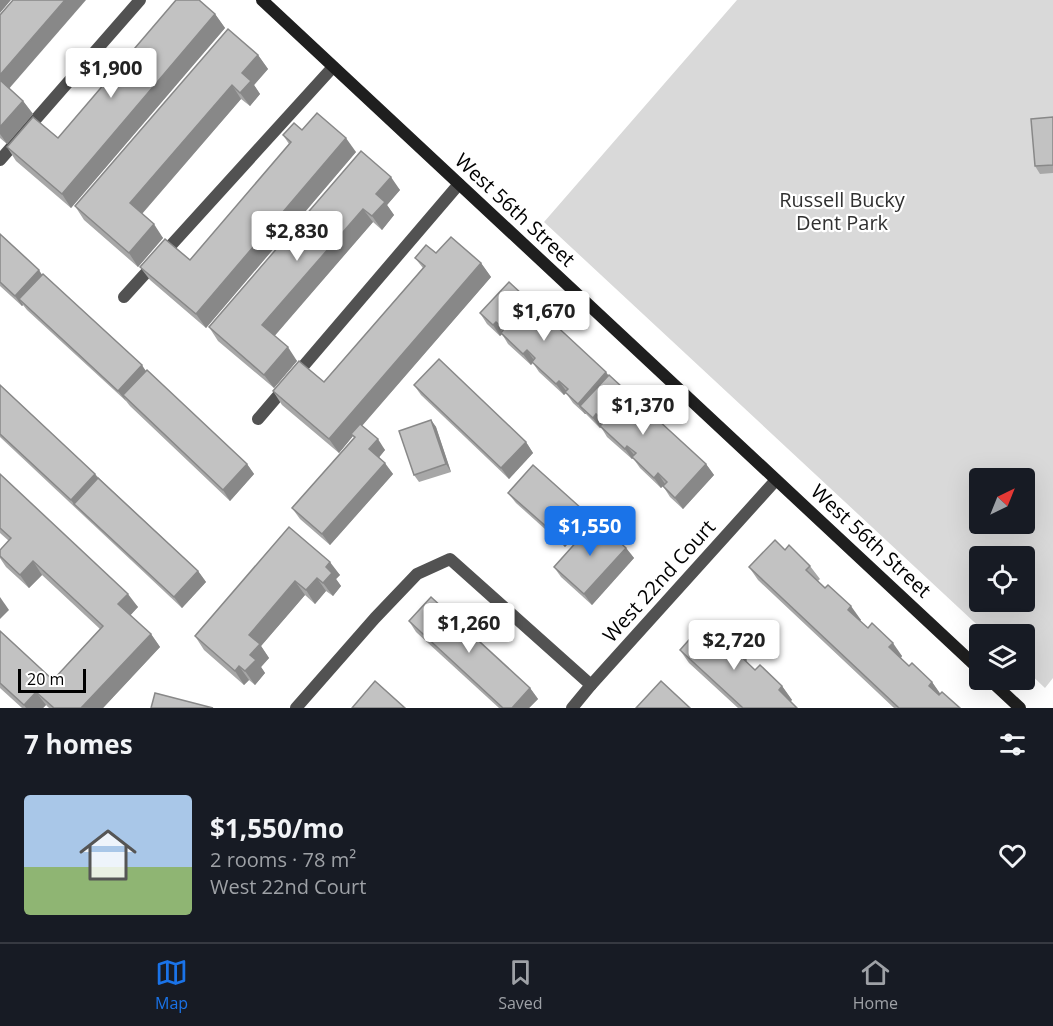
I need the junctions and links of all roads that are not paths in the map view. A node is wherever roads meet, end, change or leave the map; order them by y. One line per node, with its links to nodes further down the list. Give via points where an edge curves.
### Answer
1 (141, 0): 4 (street)
2 (262, 0): 3 (street, West 56th Street)
3 (333, 67): 5 (street, West 56th Street); 6 (street)
4 (0, 160)
5 (459, 184): 7 (street); 8 (street, West 56th Street)
6 (124, 297)
7 (258, 419)
8 (776, 480): 9 (street, West 56th Street); 10 (street, West 22nd Court)
9 (969, 660)
10 (591, 685): 12 (street, via 450,559 417,574); 13 (street, West 22nd Court)
11 (1001, 690): 14 (street)
12 (296, 708)
13 (572, 708)
14 (1020, 708)

